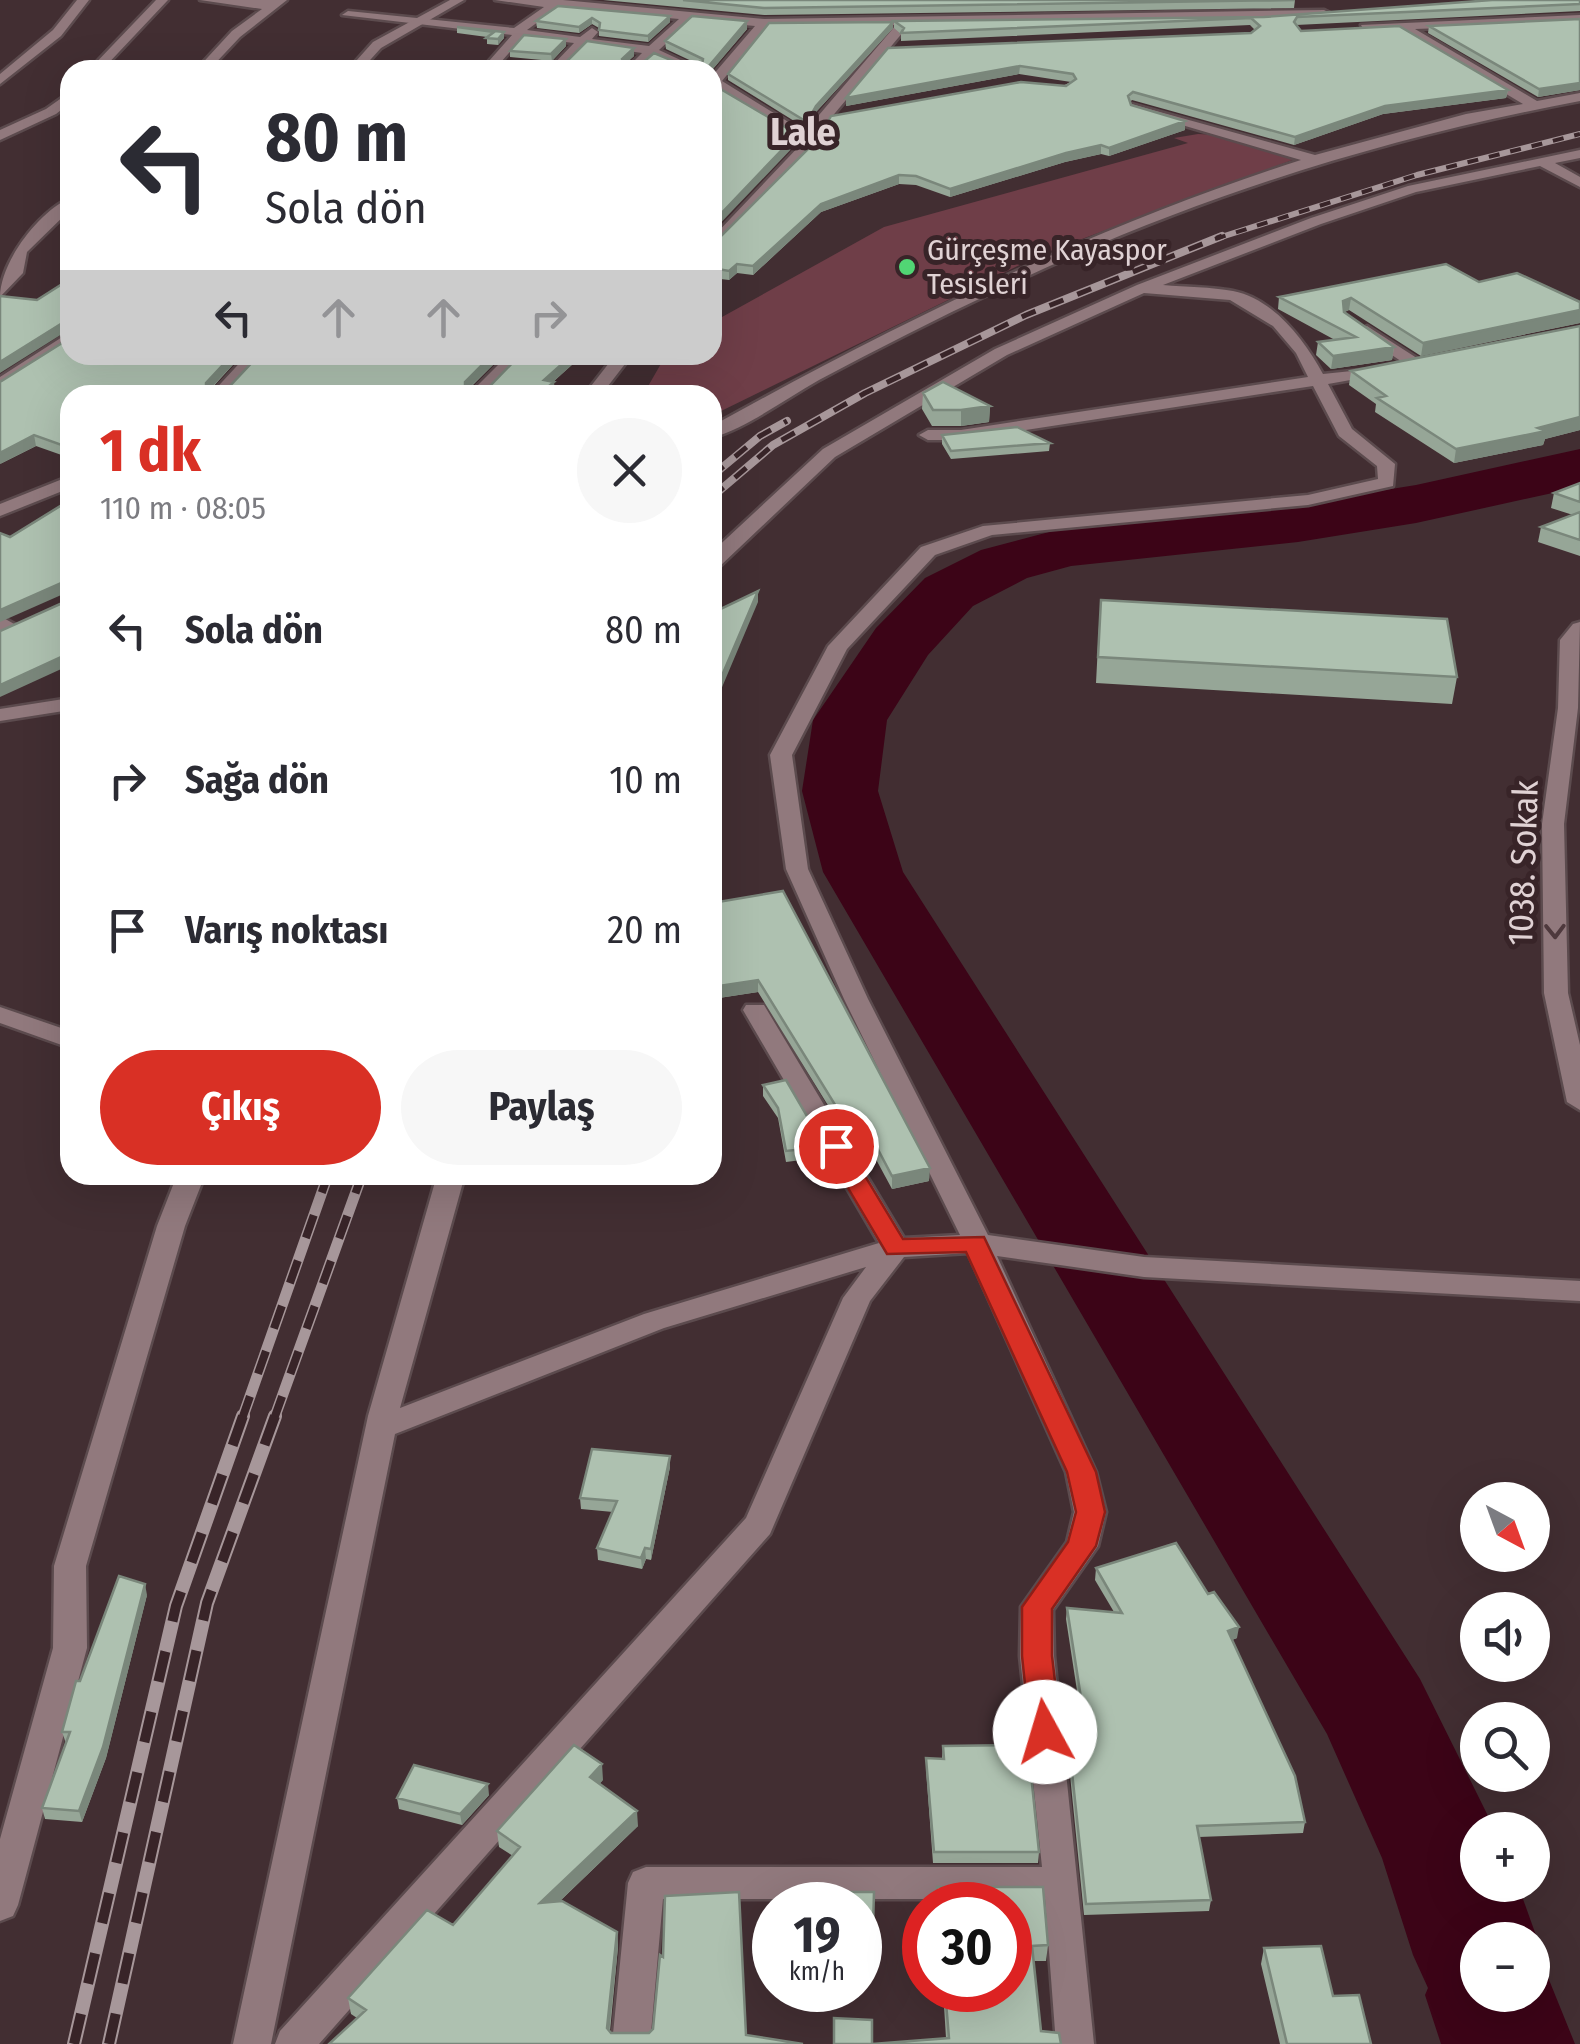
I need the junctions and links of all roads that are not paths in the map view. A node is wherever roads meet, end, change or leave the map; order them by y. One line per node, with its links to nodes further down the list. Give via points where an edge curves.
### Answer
1 (83, 0): 35 (street, via 57,33)
2 (162, 0): 27 (street)
3 (206, 0): 8 (street)
4 (458, 0): 17 (street)
5 (500, 0): 7 (street)
6 (675, 0): 12 (street)
7 (558, 2): 10 (street); 22 (street)
8 (276, 3): 28 (street)
9 (1030, 9): 15 (street)
10 (619, 10): 12 (street); 23 (street)
11 (1343, 12): 15 (street)
12 (663, 15): 14 (street)
13 (348, 16): 17 (street)
14 (688, 17): 19 (street); 25 (street)
15 (1047, 18): 18 (street)
16 (1580, 19): 20 (street)
17 (414, 22): 22 (street); 29 (street)
18 (906, 22): 19 (street, via 829,16); 26 (street)
19 (764, 23): 34 (street)
20 (1402, 26): 21 (street); 38 (street)
21 (1342, 29)
22 (518, 32): 23 (street); 30 (street)
23 (582, 40): 25 (street); 31 (street)
24 (903, 48): 26 (street)
25 (649, 50): 32 (street); 33 (street)
26 (884, 50): 42 (street)
27 (105, 60)
28 (211, 60)
29 (364, 60)
30 (495, 60)
31 (563, 60)
32 (640, 60)
33 (672, 60)
34 (722, 72)
35 (0, 80)
36 (722, 87): 44 (street)
37 (1580, 97): 38 (street)
38 (1533, 104): 46 (street)
39 (60, 106): 43 (street)
40 (1136, 107): 46 (street)
41 (843, 114): 42 (street)
42 (824, 118): 44 (street)
43 (0, 136)
44 (811, 141): 50 (street)
45 (1580, 154): 47 (street)
46 (1314, 159): 63 (street, via 1051,257)
47 (1540, 160): 48 (street); 51 (street, via 1316,221)
48 (1580, 183)
49 (60, 212): 52 (street, via 20,251)
50 (722, 236)
51 (1142, 288): 58 (street, via 1234,296 1279,322); 67 (street, via 1000,352 829,453)
52 (0, 292)
53 (1350, 319): 58 (street, via 1426,363)
54 (60, 343): 59 (street)
55 (246, 365): 60 (street)
56 (506, 365): 61 (street)
57 (616, 365): 62 (street)
58 (1318, 379): 64 (street, via 980,432); 77 (street, via 1346,432 1386,464 1387,482 1308,500 990,530 928,551 838,646 782,756 797,869)
59 (0, 384)
60 (228, 385)
61 (486, 385)
62 (600, 385)
63 (722, 427)
64 (928, 434)
65 (60, 485): 66 (street)
66 (0, 511)
67 (722, 554)
68 (1580, 628): 74 (street, 1038. Sokak, one-way to 74, via 1570,640 1553,824 1556,993)
69 (60, 706): 70 (street)
70 (0, 715)
71 (755, 1010): 78 (street)
72 (0, 1014): 73 (street)
73 (60, 1036)
74 (1580, 1102)
75 (187, 1185): 82 (street, via 70,1566 70,1648)
76 (449, 1185): 80 (street)
77 (975, 1243): 78 (street); 79 (street, via 1144,1267); 81 (street, via 1082,1472 1090,1512 1082,1546 1037,1607)
78 (896, 1248): 80 (street, via 654,1321); 84 (street, via 857,1298 758,1525)
79 (1580, 1291)
80 (381, 1427): 83 (street)
81 (1062, 1883): 85 (street, via 646,1883); 86 (street)
82 (0, 1905)
83 (252, 2044)
84 (294, 2044)
85 (632, 2044)
86 (1075, 2044)

